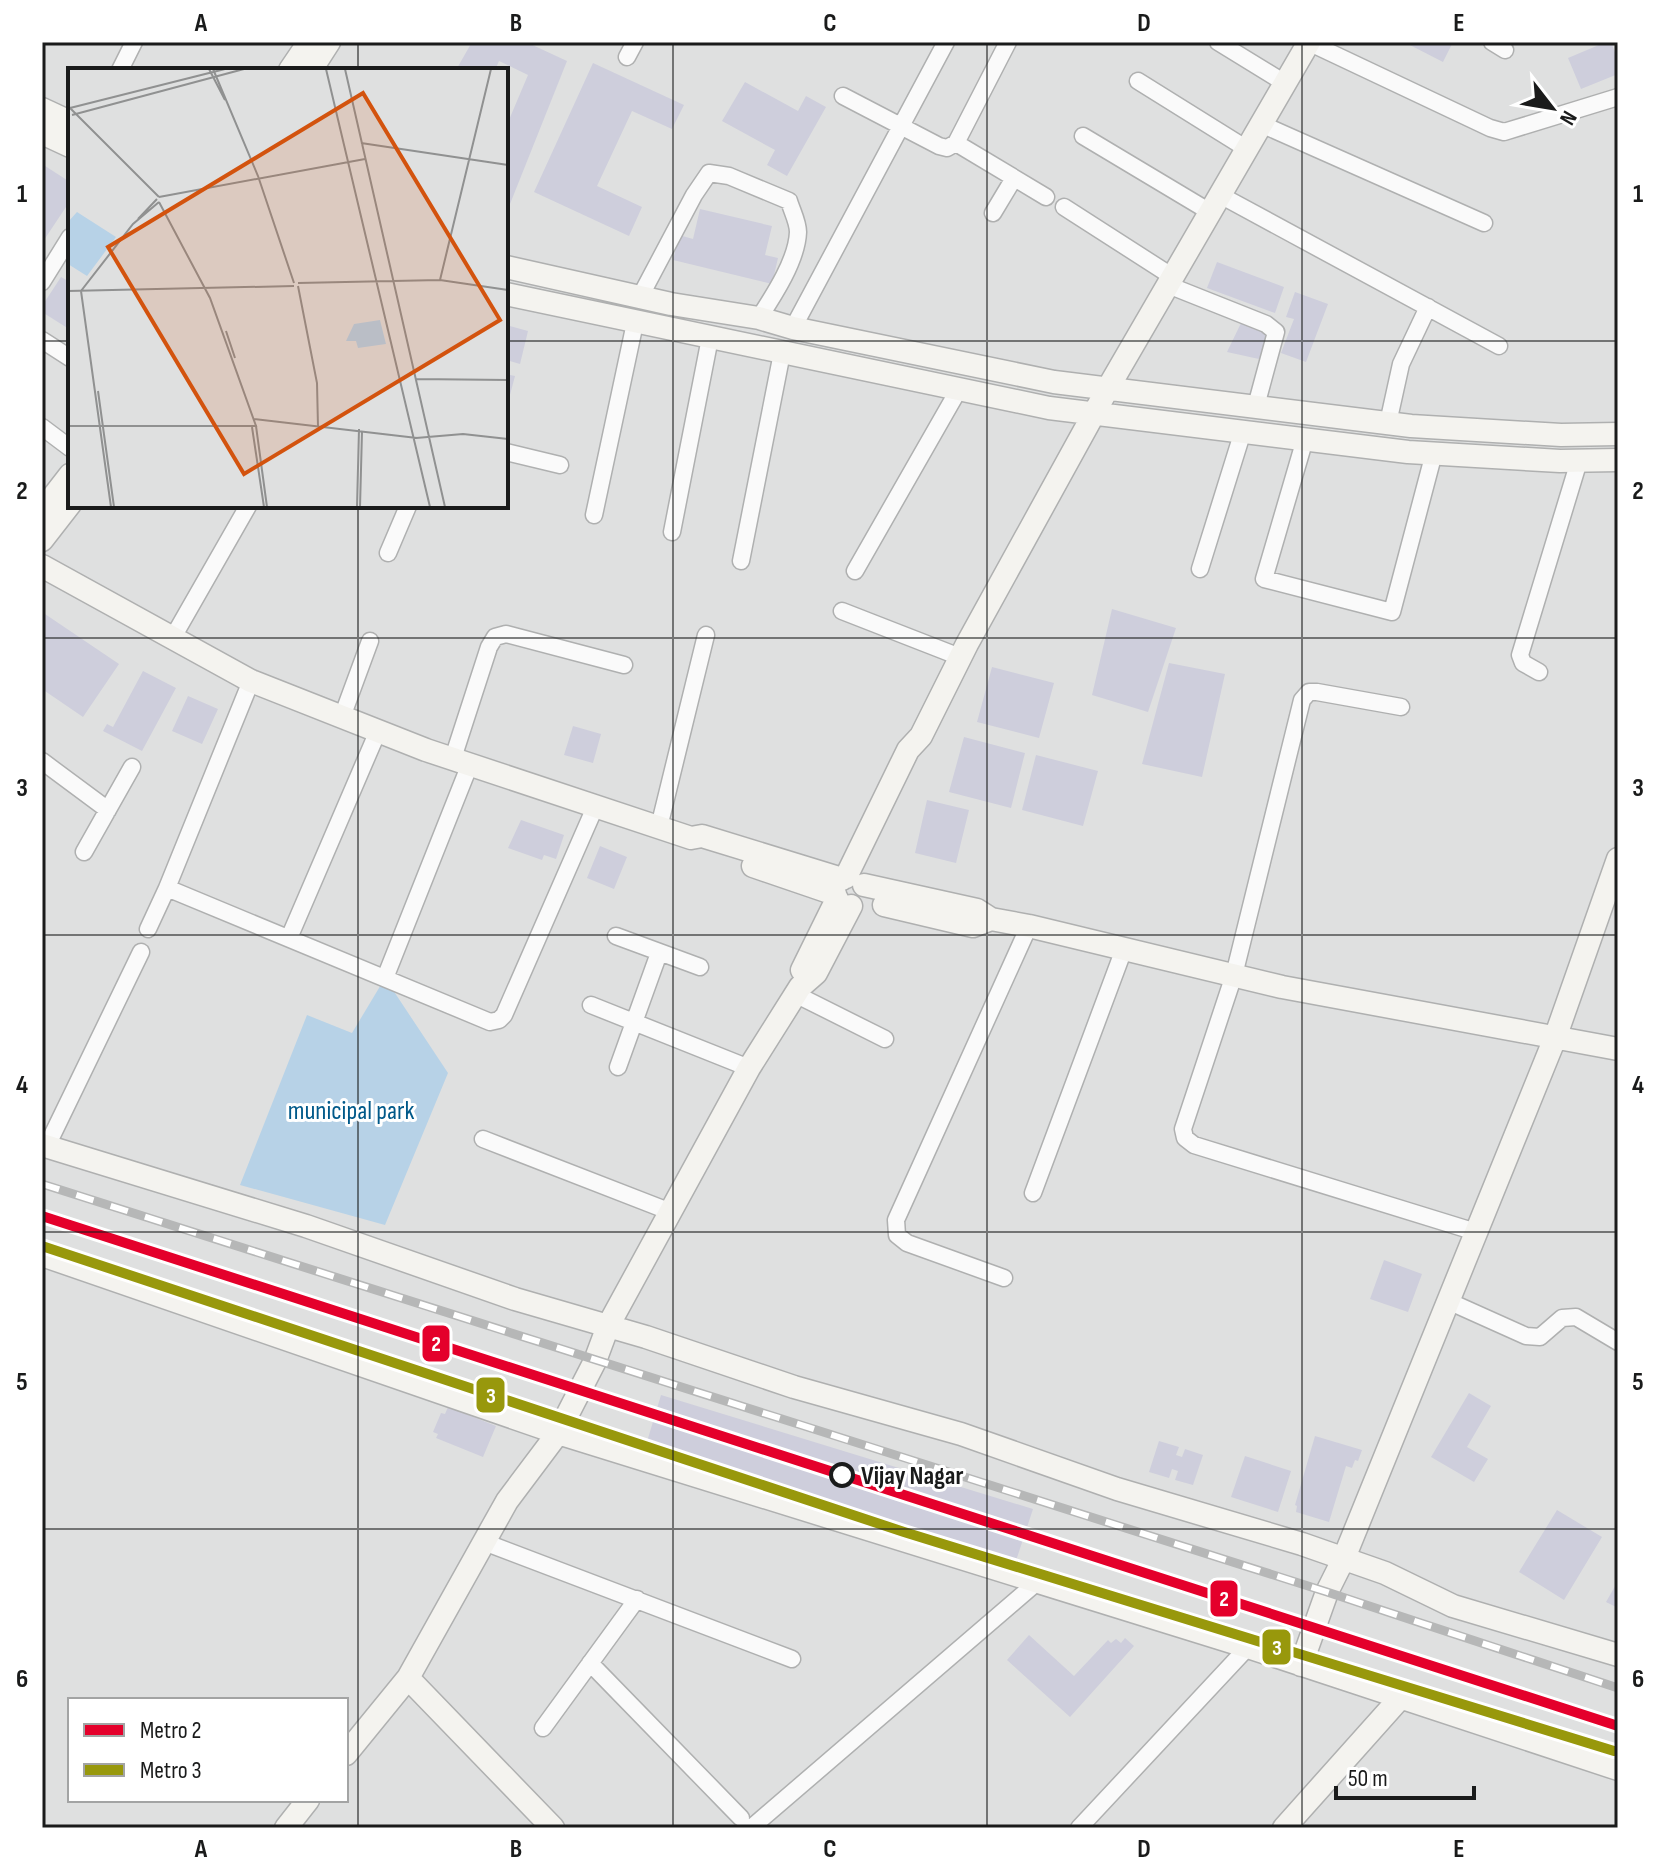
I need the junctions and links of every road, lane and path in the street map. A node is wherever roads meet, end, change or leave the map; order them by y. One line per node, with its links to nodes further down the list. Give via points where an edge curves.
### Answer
1 (134, 42): 8 (street)
2 (309, 42): 9 (street)
3 (329, 42): 10 (street)
4 (946, 42): 18 (street)
5 (1008, 42): 21 (street)
6 (1218, 42): 12 (street)
7 (1308, 42): 12 (street); 14 (street, via 1504,132)
8 (121, 68)
9 (291, 68)
10 (312, 68)
11 (1138, 81): 23 (street)
12 (1285, 83): 17 (street)
13 (843, 96): 18 (street)
14 (1618, 97)
15 (42, 109): 16 (street)
16 (68, 121)
17 (1261, 124): 23 (street); 29 (street)
18 (901, 126): 21 (street, via 939,146); 39 (street)
19 (42, 133): 22 (street)
20 (1083, 136): 26 (street)
21 (956, 143): 24 (street)
22 (68, 145)
23 (1247, 149): 26 (street)
24 (1014, 178): 25 (street); 28 (street)
25 (1046, 197)
26 (1215, 204): 32 (street); 36 (street)
27 (1064, 207): 32 (street)
28 (993, 213)
29 (1484, 223)
30 (68, 240): 33 (street)
31 (508, 267): 35 (street)
32 (1170, 281): 45 (street); 47 (street, via 1276,332)
33 (42, 282)
34 (508, 294): 38 (street)
35 (640, 297): 37 (street); 37 (street, via 709,173 729,176 789,201 798,230 778,288)
36 (1428, 307): 42 (street); 49 (street, via 1401,364)
37 (759, 318): 39 (street)
38 (635, 323): 40 (street); 65 (street)
39 (793, 328): 45 (street, via 1054,382)
40 (710, 338): 43 (street); 66 (street)
41 (42, 340): 44 (street)
42 (1499, 346)
43 (782, 353): 46 (street); 69 (street)
44 (68, 357)
45 (1108, 388): 47 (street); 48 (street)
46 (959, 389): 48 (street); 72 (street)
47 (1256, 406): 49 (street)
48 (1094, 413): 51 (street); 77 (street)
49 (1388, 423): 52 (street)
50 (42, 427): 54 (street)
51 (1243, 431): 53 (street); 71 (street)
52 (1618, 434)
53 (1305, 439): 56 (street); 56 (street, via 1264,579 1392,612)
54 (68, 446)
55 (508, 452): 59 (street)
56 (1434, 453): 58 (street)
57 (1618, 460): 58 (street)
58 (1579, 461): 79 (street, via 1520,655)
59 (560, 465)
60 (68, 478): 64 (street)
61 (68, 507): 67 (street)
62 (247, 508): 75 (street)
63 (407, 508): 68 (street)
64 (42, 511)
65 (594, 515)
66 (672, 532)
67 (42, 540)
68 (388, 553)
69 (741, 561)
70 (42, 566): 75 (street)
71 (1200, 569)
72 (855, 571)
73 (842, 611): 77 (street)
74 (706, 635): 89 (street)
75 (172, 639): 80 (street)
76 (370, 641): 82 (street)
77 (960, 657): 93 (street, via 921,736 908,750)
78 (624, 665): 85 (street, via 506,634 495,637)
79 (1539, 672)
80 (251, 681): 82 (street); 92 (street)
81 (1401, 707): 102 (street, via 1317,692 1302,700)
82 (342, 717): 83 (street)
83 (378, 731): 85 (street); 97 (street)
84 (42, 761): 88 (street)
85 (461, 761): 87 (street); 103 (street)
86 (132, 767): 88 (street)
87 (596, 805): 89 (street); 103 (street, via 499,1020 490,1022)
88 (108, 810): 90 (street)
89 (659, 827): 93 (street, via 691,838 698,847)
90 (84, 852)
91 (1618, 859): 107 (street)
92 (167, 888): 95 (street); 97 (street)
93 (850, 890): 94 (street, via 973,926 991,919); 104 (street, via 816,973)
94 (1029, 926): 98 (street); 118 (street, via 896,1220 897,1235 907,1243)
95 (148, 929)
96 (616, 936): 100 (street)
97 (289, 938): 103 (street)
98 (1124, 949): 102 (street); 114 (street)
99 (141, 952): 113 (street)
100 (659, 953): 101 (street); 106 (street)
101 (700, 967)
102 (1234, 975): 107 (street); 116 (street, via 1183,1129 1185,1138)
103 (385, 978)
104 (798, 990): 108 (street); 111 (street)
105 (591, 1005): 106 (street)
106 (634, 1022): 110 (street); 111 (street)
107 (1555, 1038): 109 (street); 116 (street)
108 (885, 1039)
109 (1618, 1049)
110 (618, 1067)
111 (749, 1068): 115 (street)
112 (483, 1139): 115 (street)
113 (44, 1146): 120 (street)
114 (1033, 1193)
115 (671, 1212): 120 (street)
116 (1476, 1232): 119 (street)
117 (42, 1255): 122 (street)
118 (1004, 1278)
119 (1448, 1301): 121 (street, via 1526,1336 1540,1337 1562,1318 1576,1317); 124 (street)
120 (608, 1326): 122 (street); 124 (street)
121 (1618, 1342)
122 (558, 1433): 123 (street, via 507,1501); 125 (street)
123 (484, 1542): 126 (street); 132 (street)
124 (1344, 1558): 128 (street, via 1453,1606); 131 (street)
125 (1036, 1583): 127 (street); 138 (street)
126 (637, 1599): 129 (street); 130 (street)
127 (1248, 1647): 131 (street); 141 (street)
128 (1618, 1655)
129 (792, 1659)
130 (590, 1663): 134 (street); 138 (street)
131 (1301, 1665): 133 (street)
132 (408, 1678): 135 (street); 140 (street)
133 (1401, 1697): 136 (street); 142 (street)
134 (543, 1728)
135 (348, 1752)
136 (1618, 1769)
137 (306, 1802): 139 (street)
138 (746, 1823)
139 (286, 1828)
140 (553, 1828)
141 (1079, 1828)
142 (1284, 1828)

